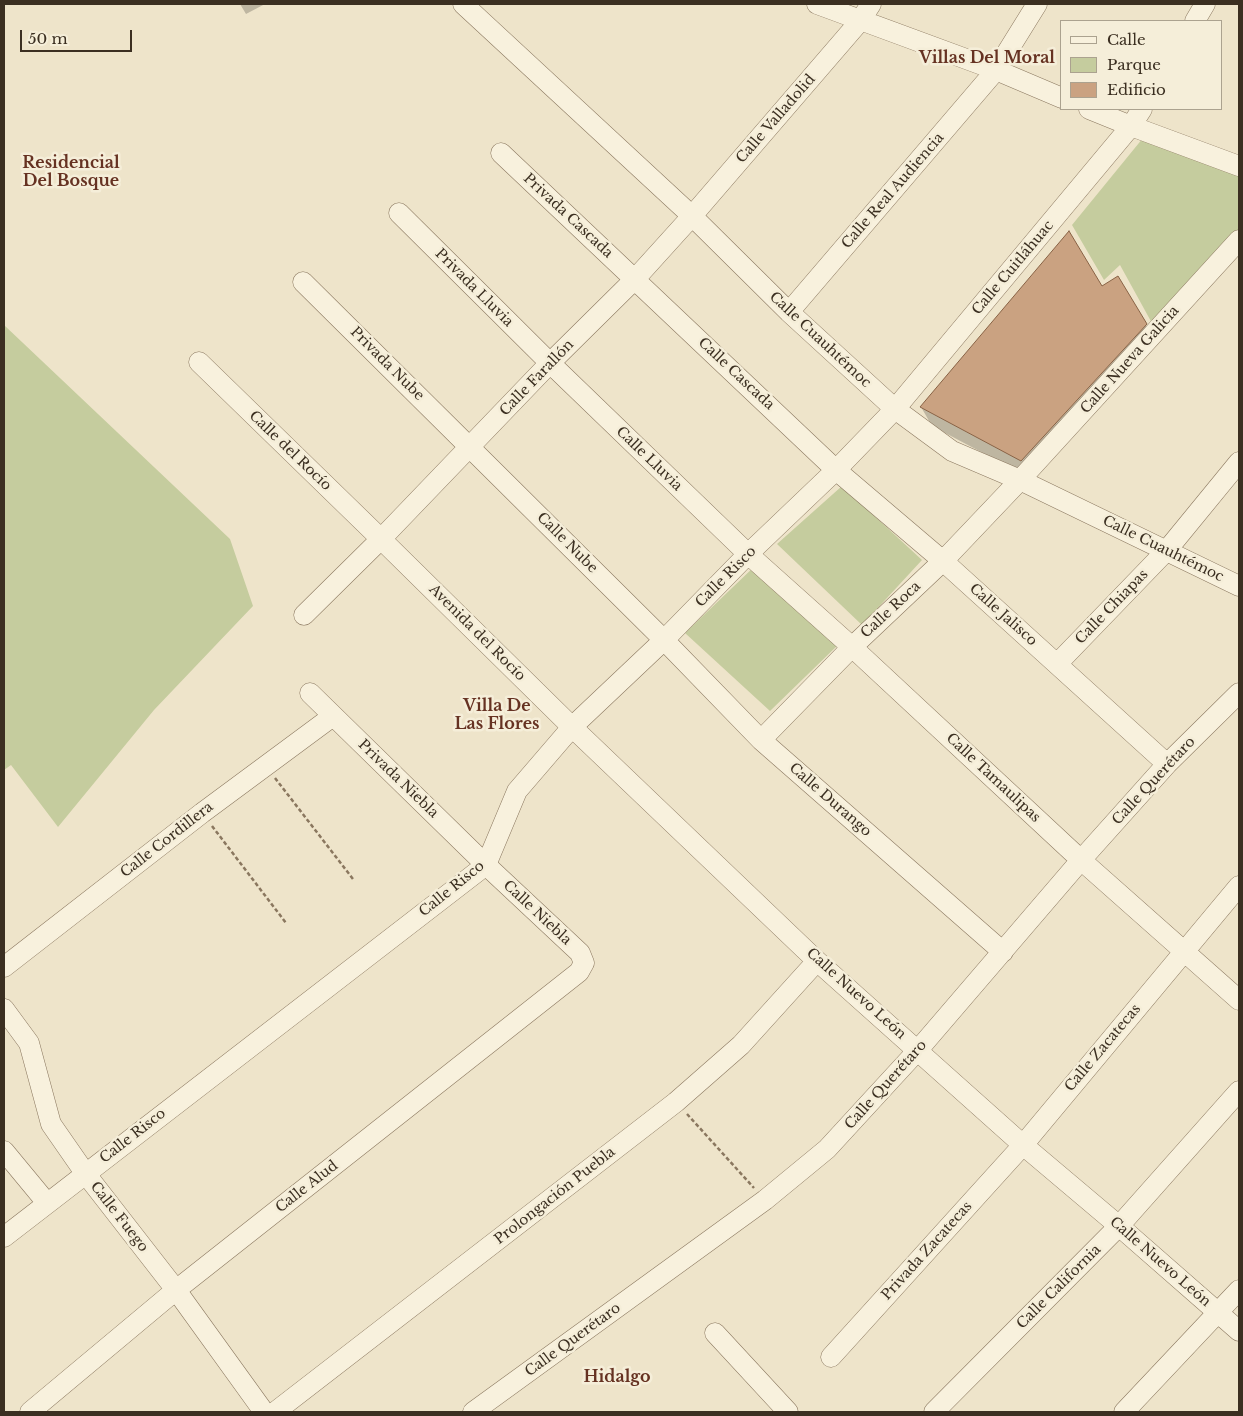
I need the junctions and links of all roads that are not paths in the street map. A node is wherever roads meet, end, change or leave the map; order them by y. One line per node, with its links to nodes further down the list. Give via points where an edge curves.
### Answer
1 (463, 4): 16 (street, Calle Cuauhtémoc)
2 (817, 4): 7 (street)
3 (871, 4): 7 (street, Calle Valladolid)
4 (1037, 4): 8 (street, Calle Real Audiencia)
5 (1205, 4): 6 (street)
6 (1196, 20)
7 (860, 21): 8 (street); 16 (street, Calle Valladolid)
8 (996, 70): 9 (street); 20 (street, Calle Real Audiencia)
9 (1060, 97)
10 (1091, 110): 12 (street)
11 (1141, 110): 12 (street, Calle Cuitláhuac)
12 (1131, 126): 14 (street); 23 (street, Calle Cuitláhuac)
13 (501, 153): 18 (street, Privada Cascada)
14 (1239, 166)
15 (399, 213): 22 (street, Privada Lluvia)
16 (692, 216): 18 (street, Calle Farallón); 20 (street, Calle Cuauhtémoc)
17 (1239, 240): 27 (street, Calle Nueva Galicia)
18 (635, 279): 22 (street, Calle Farallón); 26 (street, Calle Cascada)
19 (303, 282): 24 (street, Privada Nube)
20 (789, 312): 23 (street, Calle Cuauhtémoc)
21 (199, 362): 28 (street, Calle del Rocío)
22 (550, 363): 24 (street, Calle Farallón); 30 (street, Calle Lluvia)
23 (895, 409): 26 (street, Calle Risco); 27 (street, Calle Cuauhtémoc, via 952,451)
24 (470, 446): 28 (street, Calle Farallón); 34 (street, Calle Nube)
25 (1239, 462): 29 (street, Calle Chiapas)
26 (836, 470): 30 (street, Calle Risco); 31 (street, Calle Jalisco)
27 (1020, 480): 29 (street, Calle Cuauhtémoc); 31 (street, Calle Roca)
28 (382, 539): 33 (street, Calle Farallón); 40 (street, Avenida del Rocío)
29 (1167, 550): 32 (street, Calle Cuauhtémoc); 36 (street, Calle Chiapas)
30 (748, 554): 34 (street, Calle Risco); 35 (street, Calle Tamaulipas)
31 (943, 561): 35 (street, Calle Roca); 36 (street, Calle Jalisco)
32 (1239, 586)
33 (304, 615)
34 (664, 640): 40 (street, Calle Risco); 41 (street, Calle Durango)
35 (852, 647): 41 (street, Calle Roca); 43 (street, Calle Tamaulipas)
36 (1057, 664): 42 (street, Calle Jalisco)
37 (310, 693): 39 (street, Privada Niebla)
38 (1239, 693): 42 (street, Calle Querétaro)
39 (333, 716): 44 (street, Privada Niebla); 50 (street, Calle Cordillera)
40 (572, 728): 44 (street, Calle Risco, via 517,791); 48 (street, Calle Nuevo León)
41 (761, 740): 47 (street, Calle Durango)
42 (1167, 764): 43 (street, Calle Querétaro)
43 (1082, 860): 46 (street, Calle Tamaulipas); 47 (street, Calle Querétaro)
44 (486, 865): 49 (street, Calle Niebla, via 580,953); 57 (street, Calle Risco)
45 (1239, 886): 46 (street, Calle Zacatecas)
46 (1184, 950): 51 (street, Calle Tamaulipas); 55 (street, Calle Zacatecas)
47 (1003, 952): 53 (street, Calle Querétaro)
48 (817, 961): 53 (street, Calle Nuevo León); 69 (street, Prolongación Puebla, via 741,1045 676,1102)
49 (584, 963): 61 (street, Calle Alud, via 579,972)
50 (4, 967)
51 (1239, 1000)
52 (4, 1009): 57 (street, Calle Fuego, via 29,1042 51,1124)
53 (918, 1050): 55 (street, Calle Nuevo León); 70 (street, Calle Querétaro, via 827,1149 765,1200)
54 (1239, 1091): 59 (street, Calle California)
55 (1023, 1145): 59 (street, Calle Nuevo León); 66 (street, Privada Zacatecas)
56 (4, 1151): 58 (street)
57 (85, 1173): 58 (street, Calle Risco); 61 (street, Calle Fuego)
58 (48, 1203): 60 (street, Calle Risco)
59 (1119, 1226): 63 (street, Calle Nuevo León); 72 (street, Calle California)
60 (4, 1237)
61 (176, 1290): 67 (street, Calle Alud); 68 (street, Calle Fuego)
62 (1239, 1290): 63 (street)
63 (1218, 1313): 64 (street, Calle Nuevo León); 73 (street)
64 (1239, 1331)
65 (715, 1333): 71 (street)
66 (831, 1357)
67 (30, 1412)
68 (264, 1412)
69 (275, 1412)
70 (473, 1412)
71 (788, 1412)
72 (934, 1412)
73 (1124, 1412)

